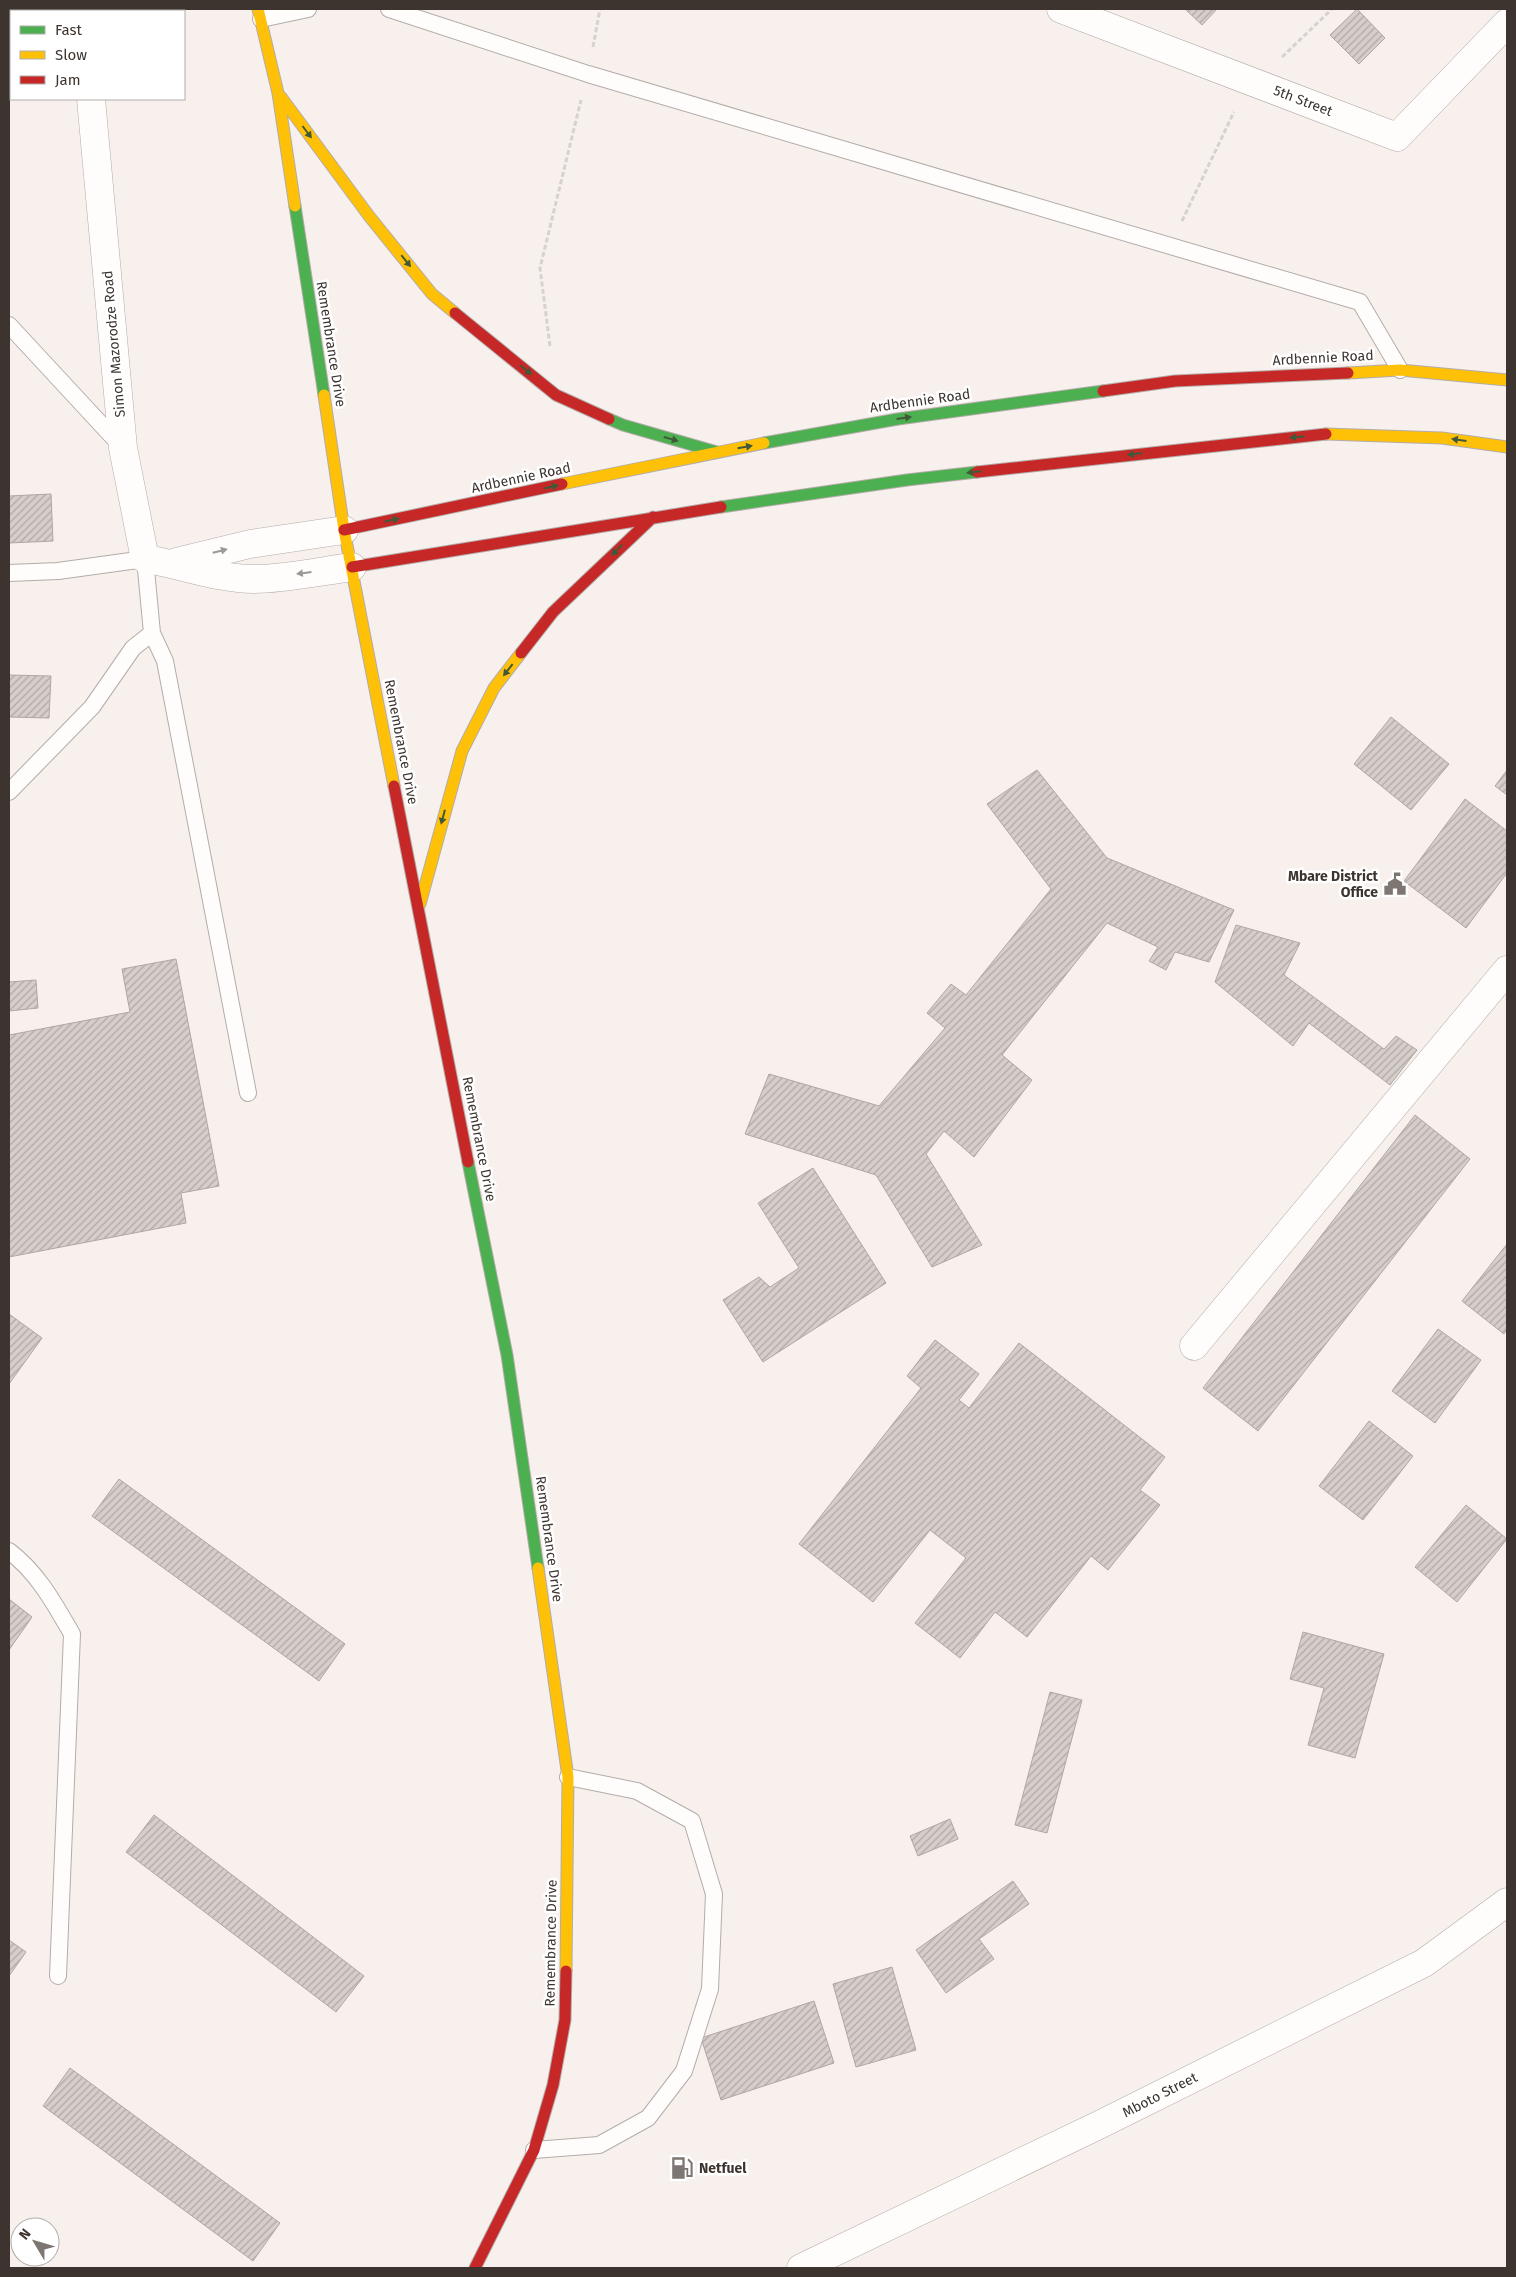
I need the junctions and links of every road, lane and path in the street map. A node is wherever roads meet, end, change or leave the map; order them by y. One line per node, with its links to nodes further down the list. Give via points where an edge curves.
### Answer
1 (308, 9): 6 (lane)
2 (389, 9): 8 (lane)
3 (600, 9): 8 (path)
4 (1061, 9): 9 (street, 5th Street)
5 (1332, 9): 9 (path)
6 (260, 14): 10 (main road, Remembrance Drive)
7 (1507, 23): 9 (street, 5th Street, via 1397,137)
8 (588, 74): 12 (lane); 16 (path, via 540,268)
9 (1256, 83): 12 (path, via 1241,97)
10 (278, 93): 16 (main road, one-way to 16, via 432,294); 21 (main road, Remembrance Drive)
11 (91, 100): 18 (street, Simon Mazorodze Road)
12 (1171, 246): 14 (lane, via 1360,302)
13 (9, 325): 18 (lane)
14 (1400, 370): 15 (main road, Ardbennie Road); 19 (main road, Ardbennie Road, one-way to 14, via 898,418 1175,381)
15 (1507, 380)
16 (556, 395): 19 (main road, one-way to 19, via 623,425)
17 (1507, 447): 20 (main road, one-way to 20, via 1442,438 1336,433 907,480)
18 (123, 448): 22 (street, Simon Mazorodze Road)
19 (717, 452): 21 (main road, Ardbennie Road, one-way to 19)
20 (653, 517): 24 (main road); 28 (main road, one-way to 28, via 553,612 494,688 462,751)
21 (344, 530): 23 (street, one-way to 21, via 250,544); 24 (main road, Remembrance Drive)
22 (145, 559): 23 (street); 25 (lane, via 58,571); 26 (lane)
23 (172, 563): 24 (street, one-way to 23, via 254,579 232,578)
24 (352, 567): 28 (main road, Remembrance Drive)
25 (9, 573)
26 (152, 633): 27 (lane, via 133,648 92,707); 30 (lane, via 165,661)
27 (9, 792)
28 (418, 911): 33 (main road, Remembrance Drive, via 507,1355)
29 (1507, 970): 31 (street)
30 (248, 1093)
31 (1194, 1346)
32 (9, 1551): 35 (lane, via 44,1587 72,1634)
33 (568, 1777): 36 (main road, Remembrance Drive, via 565,2020 554,2085); 36 (lane, via 637,1790 692,1821 714,1894 710,1989 684,2071 648,2118 599,2144)
34 (1507, 1902): 38 (street, Mboto Street, via 1424,1963 1099,2126)
35 (58, 1976)
36 (534, 2150): 37 (main road, Remembrance Drive)
37 (475, 2268)
38 (801, 2268)

